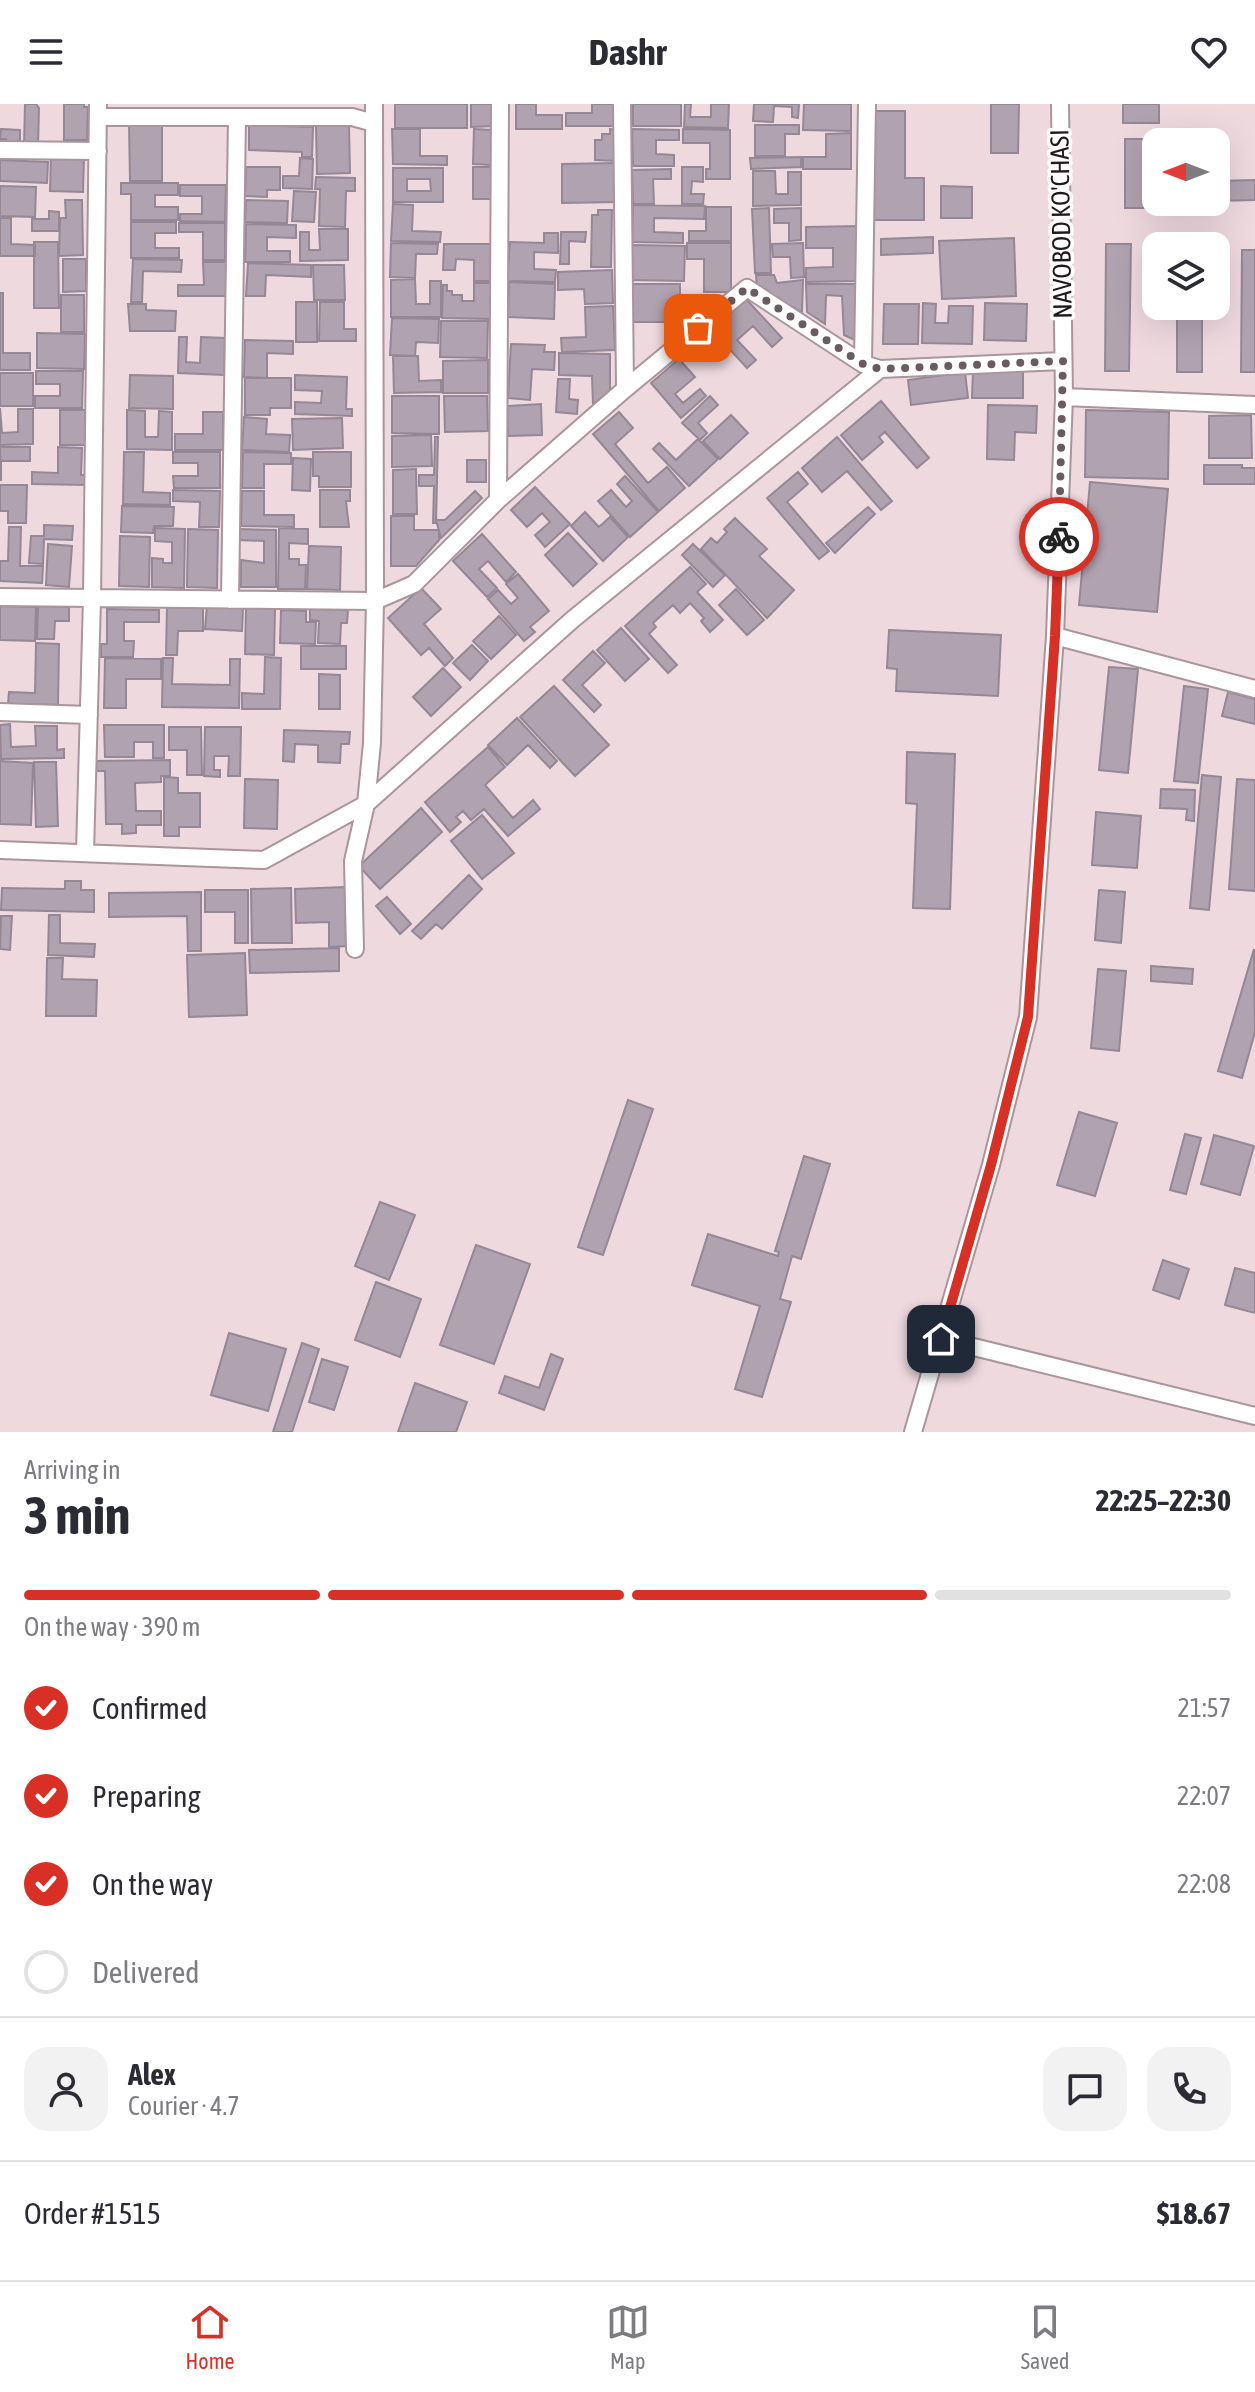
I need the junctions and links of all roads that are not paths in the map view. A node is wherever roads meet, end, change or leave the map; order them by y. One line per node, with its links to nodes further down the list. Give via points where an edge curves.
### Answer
1 (374, 104): 8 (street)
2 (500, 104): 17 (street)
3 (622, 104): 14 (street)
4 (867, 104): 12 (street)
5 (1060, 104): 11 (street, NAVOBOD KO'CHASI)
6 (98, 110): 7 (street); 10 (street)
7 (237, 117): 8 (street, via 352,117); 20 (street)
8 (374, 123): 21 (street)
9 (0, 150): 10 (street)
10 (98, 151): 19 (street)
11 (1063, 361): 13 (street); 15 (street, NAVOBOD KO'CHASI)
12 (863, 364): 13 (street); 14 (street, via 747,288)
13 (880, 369): 26 (street, via 572,620)
14 (625, 389): 17 (street)
15 (1064, 397): 16 (street); 22 (street, NAVOBOD KO'CHASI)
16 (1255, 405)
17 (498, 500): 21 (street, via 414,584)
18 (0, 597): 19 (street)
19 (92, 599): 20 (street); 25 (street)
20 (230, 600): 21 (street)
21 (375, 601): 26 (street)
22 (1055, 636): 23 (street); 30 (street, NAVOBOD KO'CHASI, via 1028,1017)
23 (1255, 689)
24 (0, 712): 25 (street)
25 (89, 715): 28 (street)
26 (366, 804): 28 (street, via 264,860); 29 (street, via 353,861)
27 (0, 850): 28 (street)
28 (85, 852)
29 (355, 949)
30 (941, 1339): 31 (street); 32 (street, NAVOBOD KO'CHASI)
31 (1255, 1416)
32 (913, 1432)

